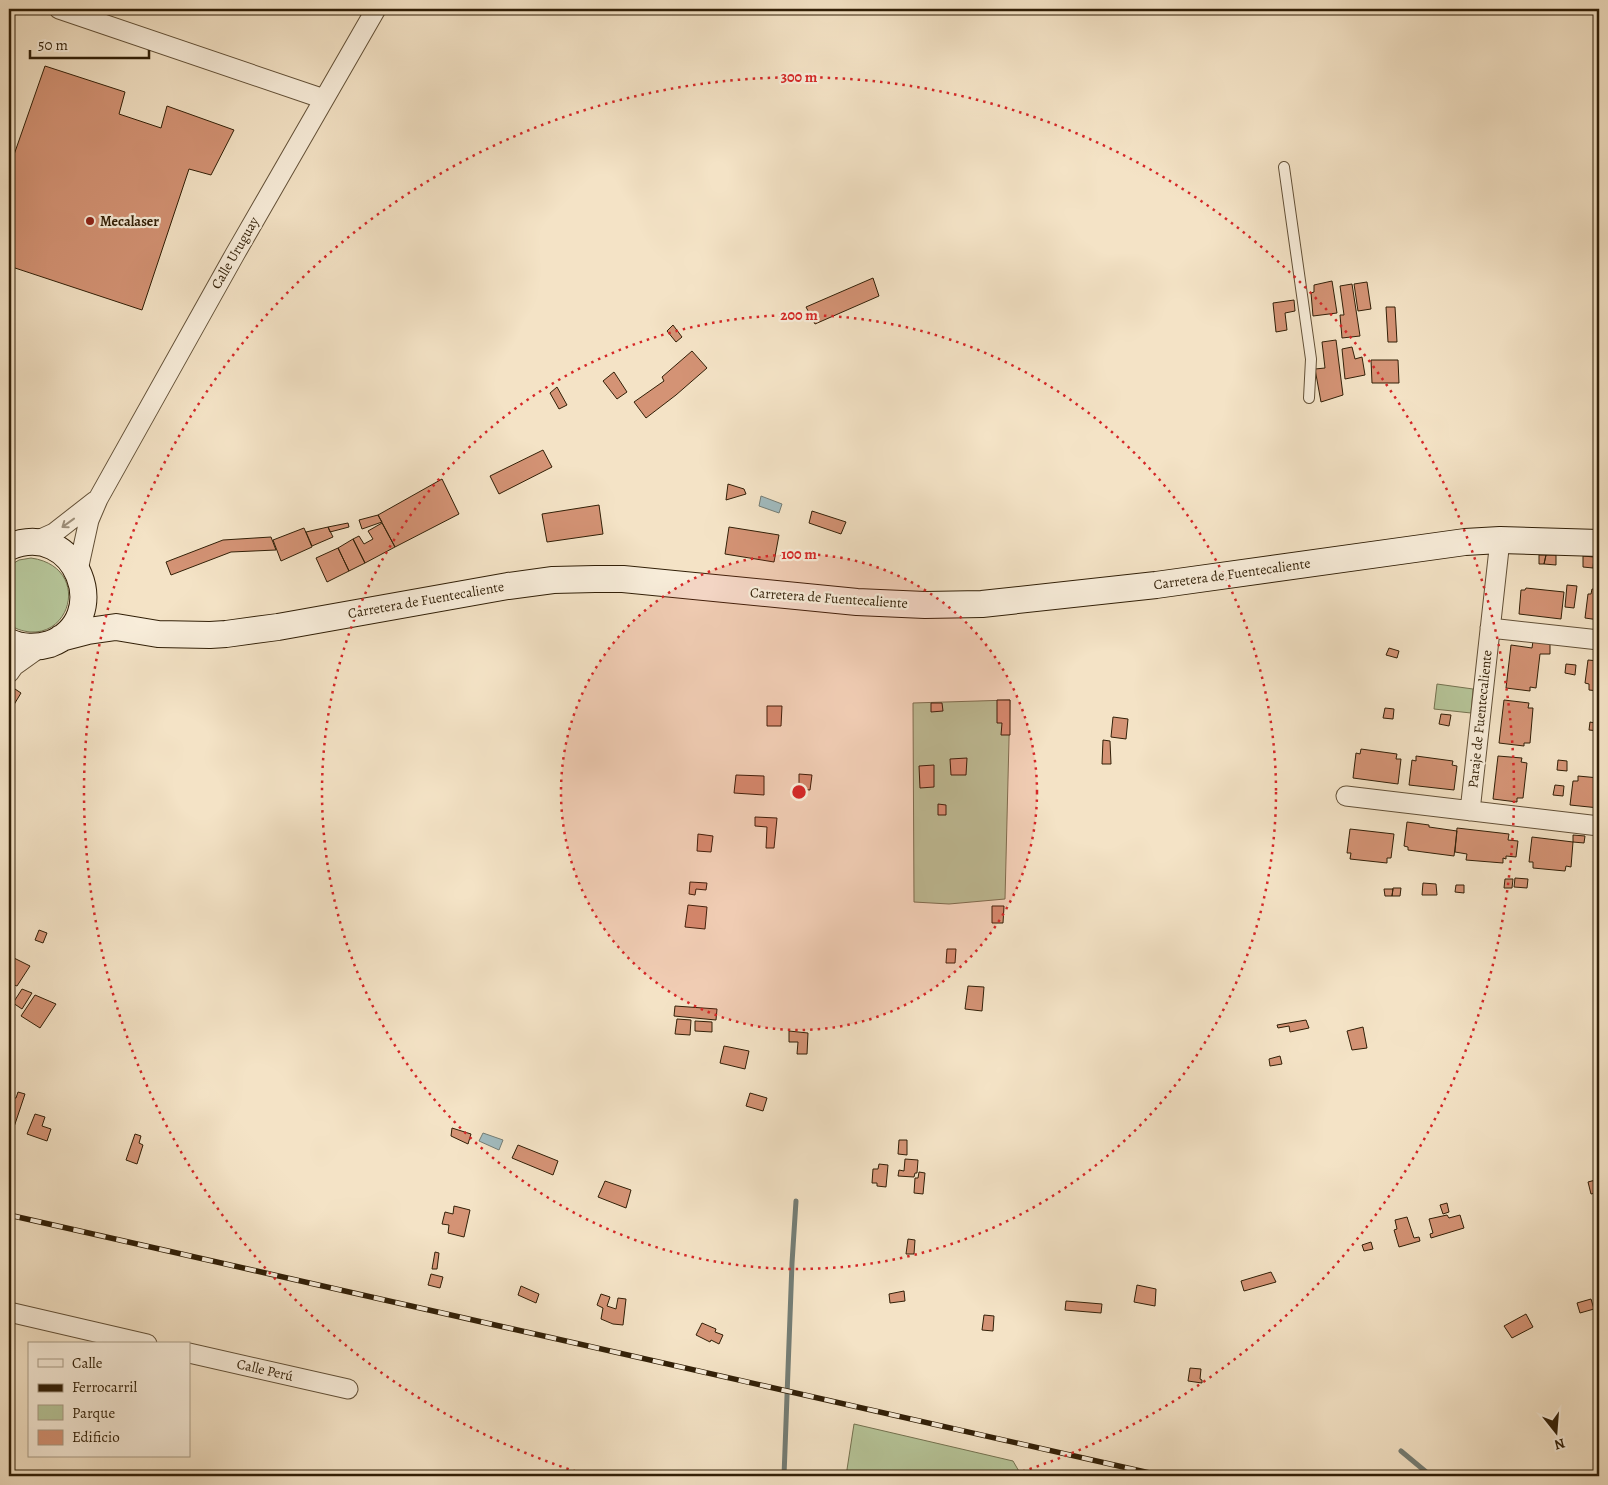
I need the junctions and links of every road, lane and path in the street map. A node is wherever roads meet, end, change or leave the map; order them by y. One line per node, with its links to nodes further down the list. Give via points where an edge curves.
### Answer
1 (59, 9): 3 (street)
2 (376, 9): 3 (street, Calle Uruguay)
3 (324, 99): 6 (street, Calle Uruguay)
4 (1284, 167): 5 (lane, via 1311,359)
5 (1309, 398)
6 (98, 499): 8 (street, Calle Uruguay, one-way to 8, via 54,533); 11 (street, Calle Uruguay, via 89,520)
7 (1500, 540): 9 (main road, Carretera de Fuentecaliente); 12 (main road, Carretera de Fuentecaliente, via 982,604 857,602 623,579 553,580 226,634 158,634); 13 (street, Paraje de Fuentecaliente)
8 (36, 542): 10 (main road); 11 (main road, via 53,546 68,556)
9 (1599, 543)
10 (9, 547)
11 (81, 576): 12 (main road, via 93,602); 16 (main road, via 84,598 80,614 72,627)
12 (116, 627): 16 (main road, Carretera de Fuentecaliente)
13 (1490, 628): 14 (street); 19 (street, Paraje de Fuentecaliente)
14 (1599, 640)
15 (9, 642): 16 (main road, Carretera de Fuentecaliente, via 28,647)
16 (52, 642): 17 (street, via 21,660)
17 (9, 673)
18 (1346, 796): 19 (street)
19 (1470, 811): 20 (street)
20 (1599, 826)
21 (9, 1312): 22 (street)
22 (138, 1342)
23 (190, 1353): 24 (street, Calle Perú)
24 (345, 1389)

